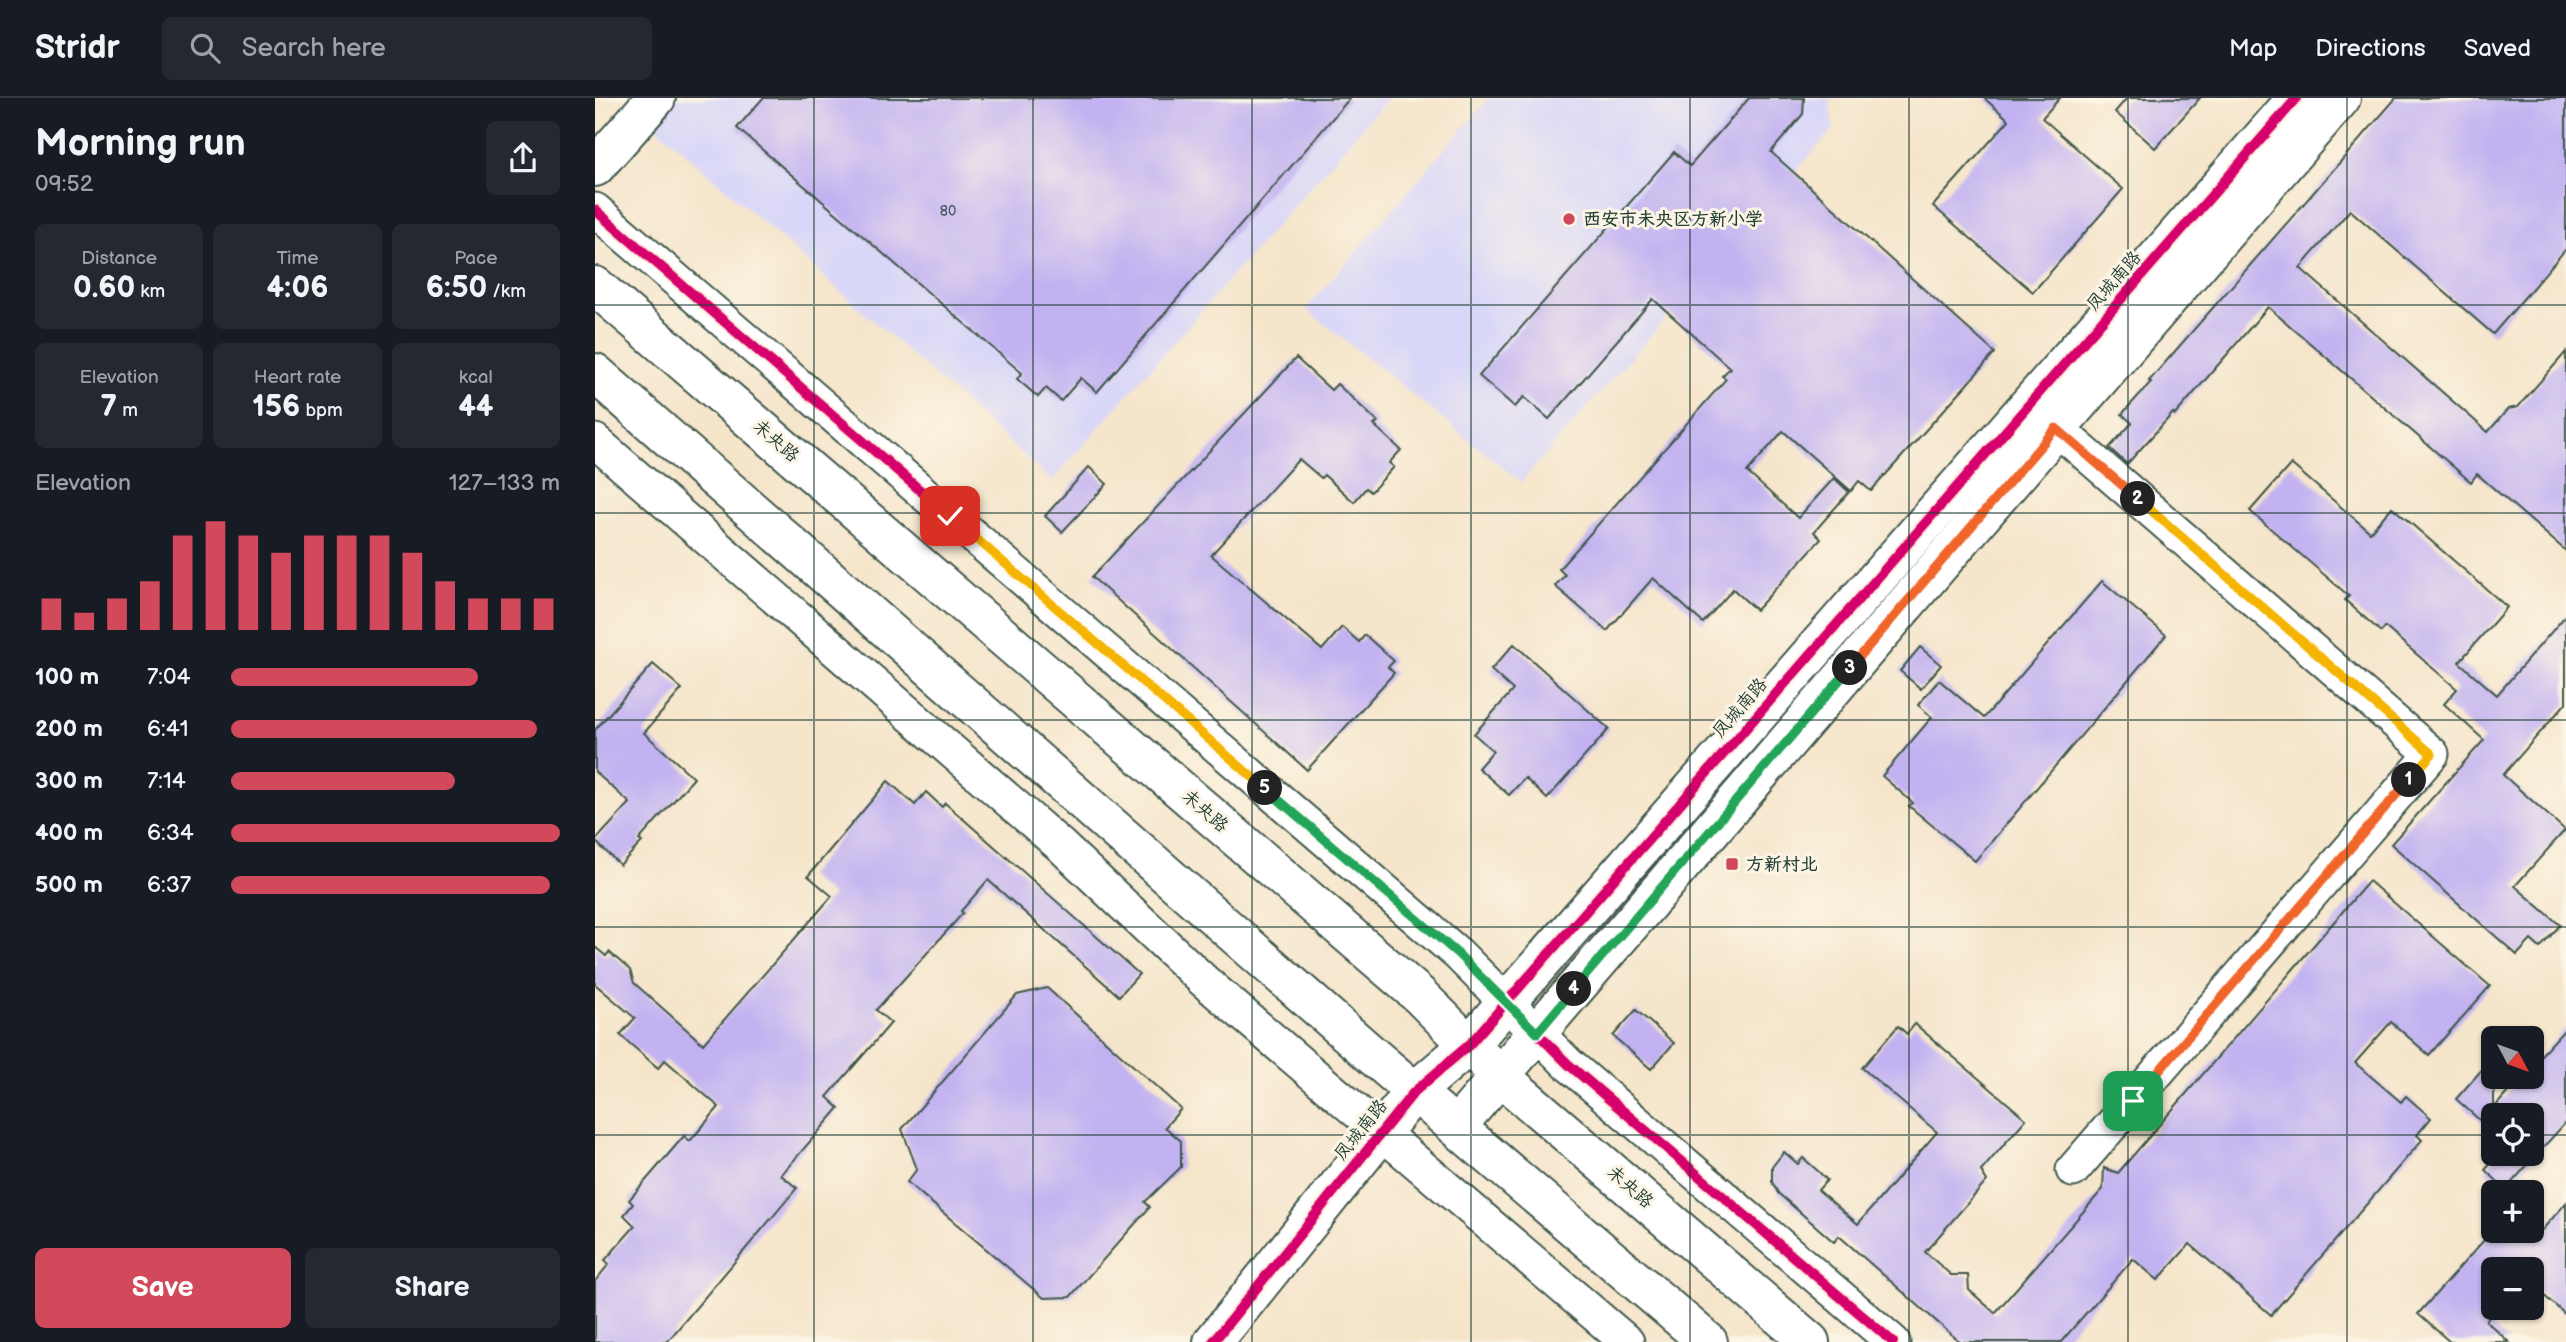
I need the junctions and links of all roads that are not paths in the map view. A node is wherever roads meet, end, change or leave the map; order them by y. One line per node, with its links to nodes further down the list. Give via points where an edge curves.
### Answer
1 (656, 98): 4 (street)
2 (2297, 98): 10 (street, 凤城南路)
3 (2341, 98): 8 (street)
4 (595, 167)
5 (595, 211): 10 (street, via 1458,954)
6 (595, 286): 12 (street, 未央路, via 1419,995)
7 (595, 373): 14 (street)
8 (2056, 428): 11 (street); 17 (street, via 2432,754)
9 (595, 441): 16 (street, via 922,722 1204,981)
10 (1506, 1002): 11 (street); 12 (street, 凤城南路)
11 (1537, 1033): 13 (street); 22 (street)
12 (1469, 1045): 13 (street, 未央路); 14 (street, 凤城南路)
13 (1500, 1076): 15 (street); 21 (street, 未央路)
14 (1415, 1092): 15 (street); 16 (street, 凤城南路)
15 (1455, 1127): 20 (street)
16 (1381, 1133): 18 (street, 凤城南路); 19 (street)
17 (2073, 1170)
18 (1213, 1342)
19 (1627, 1342)
20 (1708, 1342)
21 (1810, 1342)
22 (1893, 1342)

